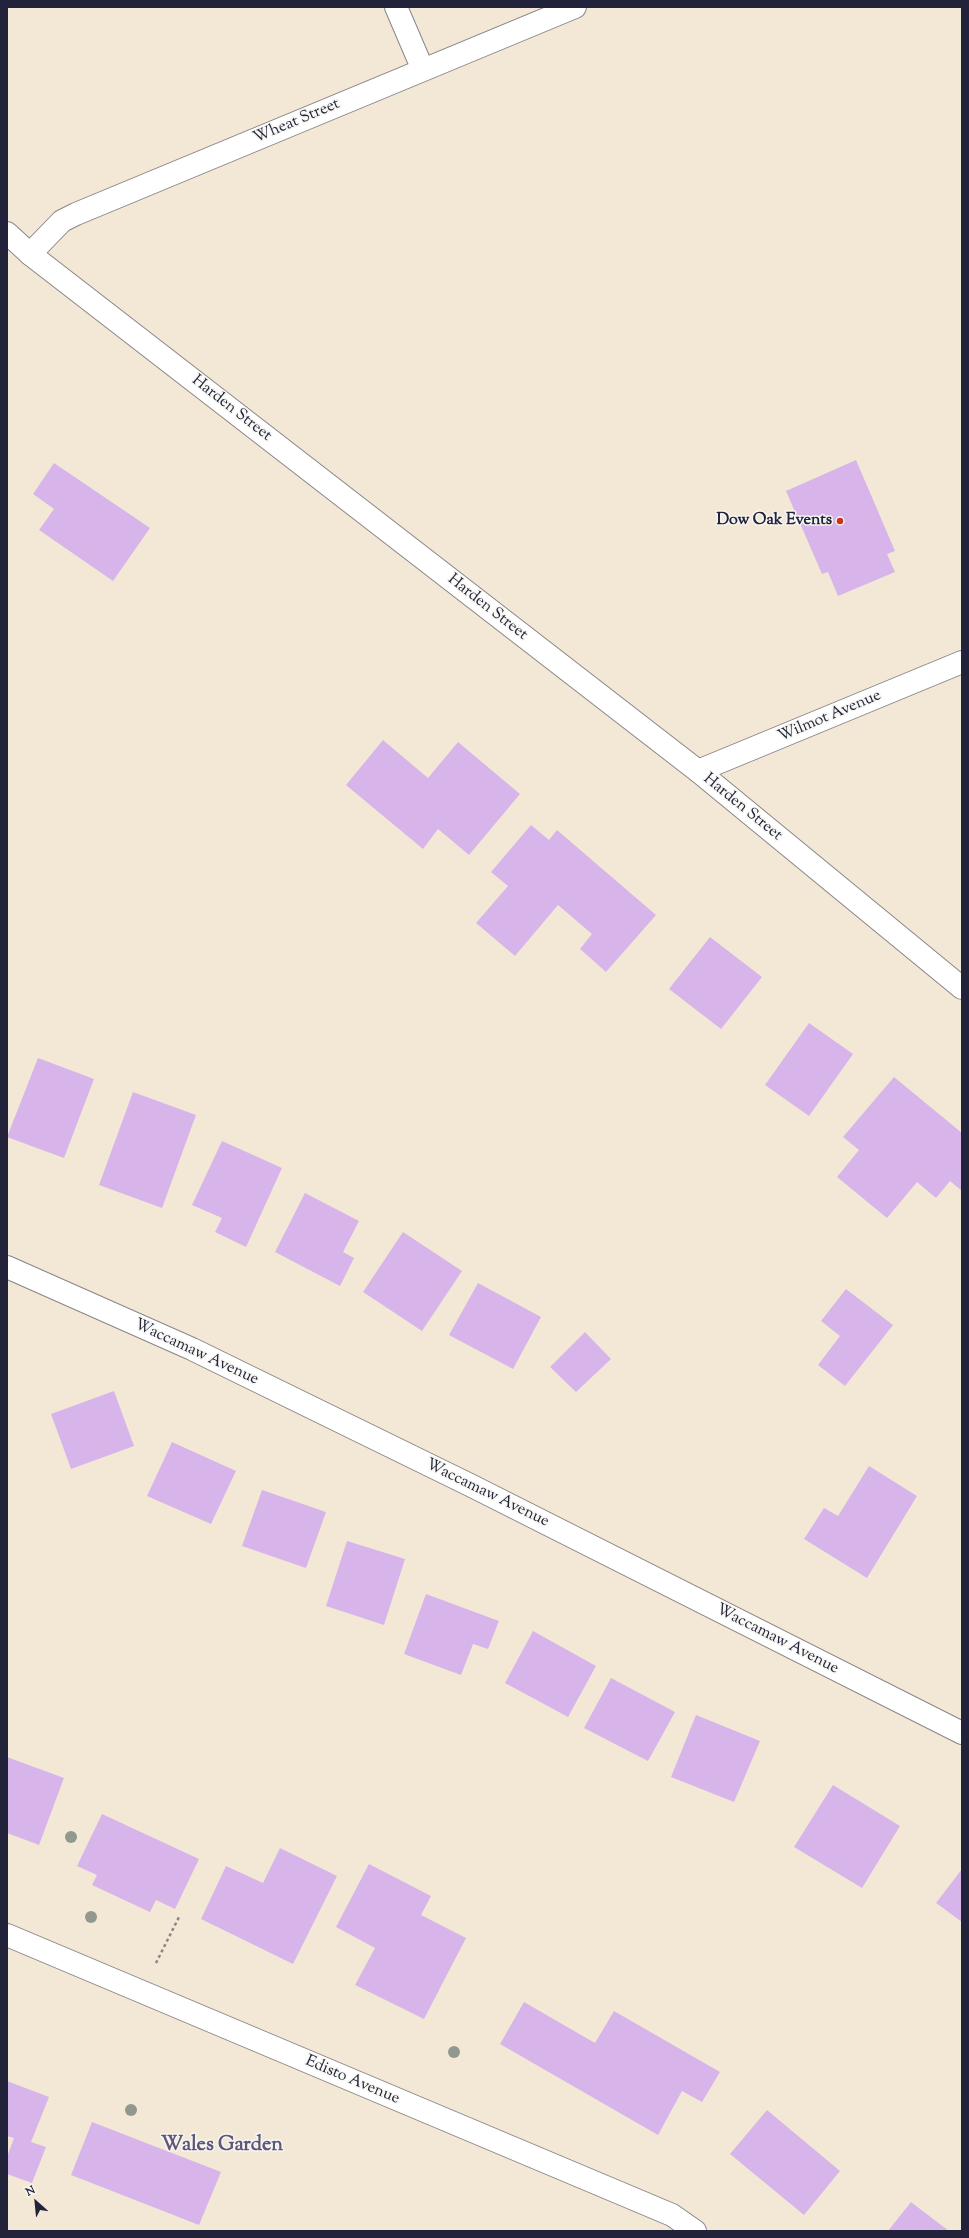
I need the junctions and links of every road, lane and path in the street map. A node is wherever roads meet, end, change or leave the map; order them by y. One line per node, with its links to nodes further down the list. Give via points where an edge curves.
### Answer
1 (396, 7): 3 (street)
2 (575, 7): 3 (street, Wheat Street)
3 (423, 70): 5 (street, Wheat Street, via 76,214 62,221)
4 (7, 233): 5 (street, Harden Street)
5 (30, 254): 7 (street, Harden Street)
6 (962, 662): 7 (street, Wilmot Avenue)
7 (698, 772): 8 (street, Harden Street)
8 (962, 988)
9 (7, 1267): 10 (street, Waccamaw Avenue, via 199,1353 472,1486)
10 (962, 1733)
11 (180, 1915): 13 (path)
12 (7, 1936): 14 (street, Edisto Avenue, via 672,2215)
13 (154, 1968)
14 (695, 2231)

